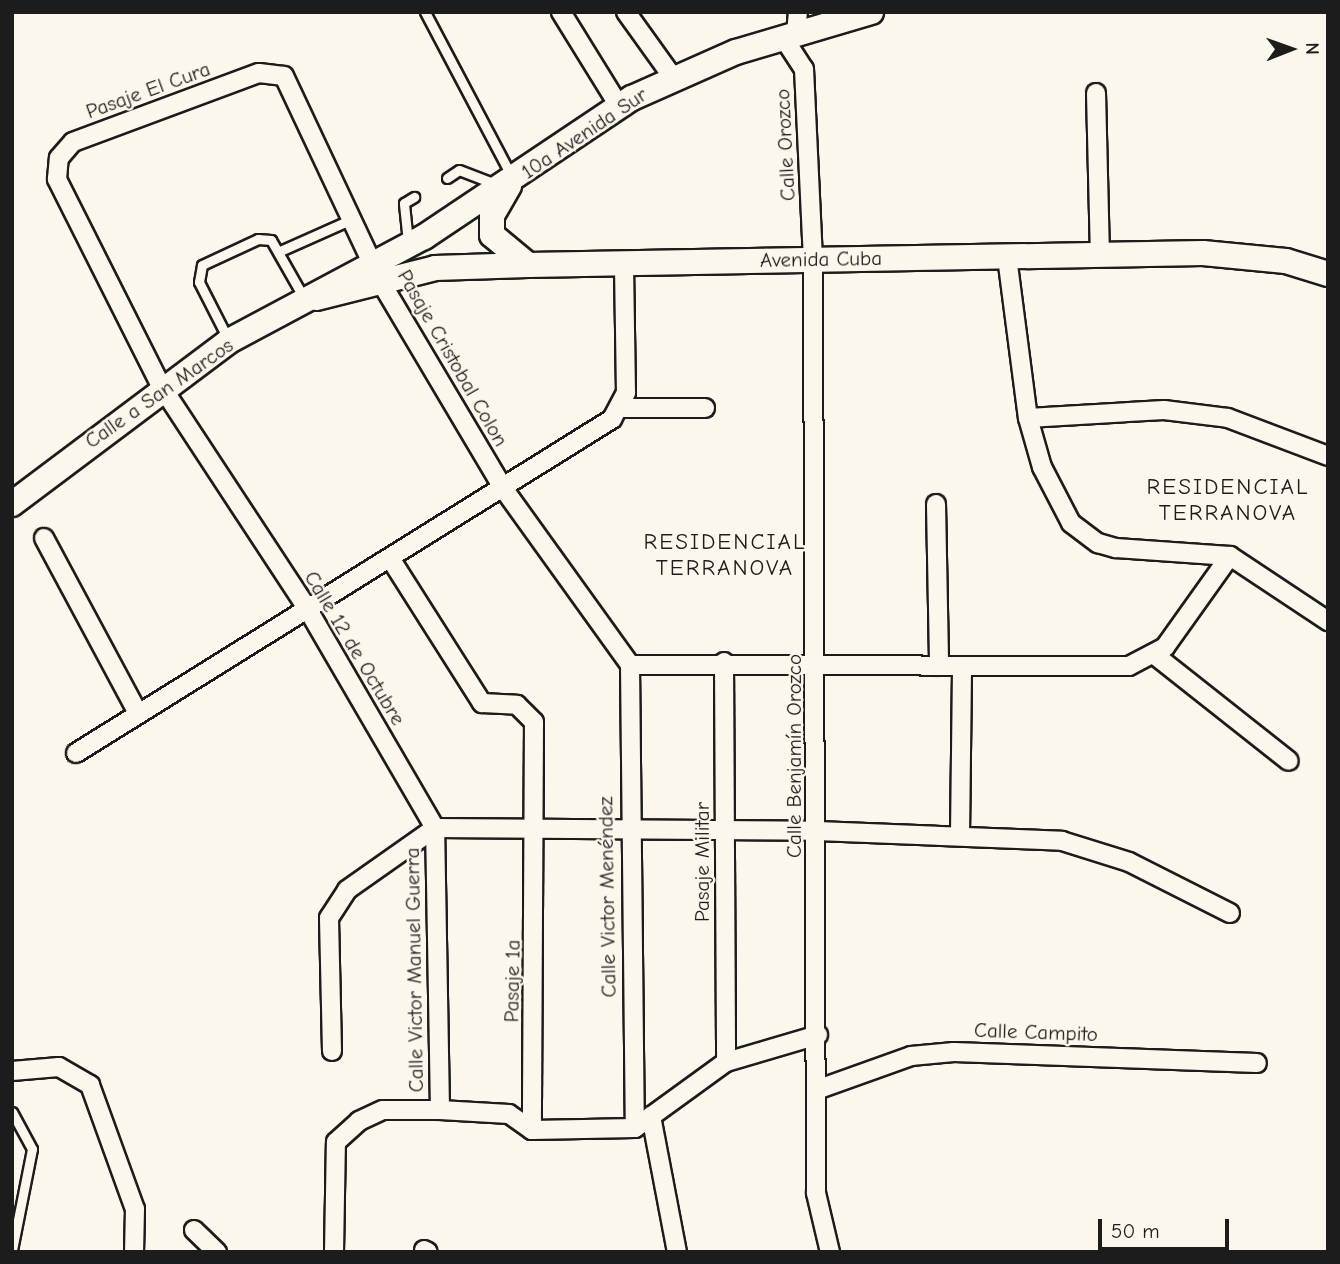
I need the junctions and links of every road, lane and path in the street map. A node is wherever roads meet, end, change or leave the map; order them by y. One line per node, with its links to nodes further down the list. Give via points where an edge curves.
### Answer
1 (425, 12): 12 (lane)
2 (561, 12): 9 (street)
3 (625, 12): 7 (street)
4 (871, 12): 5 (main road, 10a Avenida Sur)
5 (792, 28): 7 (main road, 10a Avenida Sur); 19 (street, Calle Orozco, via 804,69)
6 (259, 73): 10 (street, Pasaje El Cura, via 73,142); 14 (street, Pasaje Cristobal Colon, via 284,76)
7 (672, 76): 9 (main road, 10a Avenida Sur)
8 (1096, 93): 17 (street)
9 (619, 106): 12 (main road, 10a Avenida Sur)
10 (59, 158): 26 (street, Calle 12 de Octubre, via 57,178)
11 (447, 178): 12 (lane, via 459,170)
12 (509, 183): 15 (main road, 10a Avenida Sur); 21 (main road, via 492,215 492,235)
13 (414, 197): 15 (lane, via 404,203)
14 (352, 219): 16 (lane); 23 (street, Pasaje Cristobal Colon)
15 (409, 246): 23 (main road, 10a Avenida Sur)
16 (280, 251): 24 (lane); 25 (lane, via 271,240 258,239 198,271 204,296)
17 (1100, 254): 18 (main road, Avenida Cuba); 22 (main road, Avenida Cuba, via 1256,256)
18 (1007, 257): 19 (main road, Avenida Cuba); 29 (street)
19 (813, 259): 20 (main road, Avenida Cuba); 40 (street, Calle Benjamín Orozco)
20 (624, 264): 21 (main road, Avenida Cuba); 27 (street)
21 (528, 265): 23 (main road, Avenida Cuba)
22 (1328, 274)
23 (378, 275): 24 (main road, Avenida Cuba); 31 (street, Pasaje Cristobal Colon)
24 (311, 300): 25 (main road, Calle a San Marcos)
25 (229, 341): 26 (main road, Calle a San Marcos)
26 (161, 386): 32 (main road, Calle a San Marcos); 37 (street, Calle 12 de Octubre)
27 (623, 408): 28 (street); 31 (street)
28 (705, 408)
29 (1028, 418): 30 (street, via 1164,410 1228,418); 35 (street, via 1057,505 1084,535 1116,548)
30 (1328, 456)
31 (503, 488): 36 (street); 42 (street, Pasaje Cristobal Colon)
32 (12, 504)
33 (936, 504): 43 (street)
34 (44, 538): 45 (street)
35 (1230, 556): 38 (street); 39 (street)
36 (390, 558): 37 (street); 52 (street, Pasaje 1a, via 482,703 517,705 534,722)
37 (307, 608): 45 (street); 48 (street, Calle 12 de Octubre)
38 (1328, 621)
39 (1156, 656): 44 (street, via 1129,666); 47 (street)
40 (816, 661): 41 (street); 43 (street); 51 (street, Calle Benjamín Orozco)
41 (724, 662): 42 (street); 50 (street, Pasaje Militar)
42 (630, 666): 49 (street, Calle Victor Menéndez)
43 (939, 666): 44 (street)
44 (962, 667): 53 (street)
45 (138, 713): 46 (street)
46 (76, 752)
47 (1289, 761)
48 (435, 828): 52 (street); 56 (street, via 347,890 329,918); 61 (street, Calle Victor Manuel Guerra)
49 (627, 831): 50 (street); 52 (street); 64 (street, Calle Victor Menéndez)
50 (724, 831): 51 (street); 57 (street, Pasaje Militar)
51 (817, 831): 53 (street); 55 (street, Calle Benjamín Orozco)
52 (537, 832): 65 (street, Pasaje 1a)
53 (960, 835): 54 (street, via 1062,841 1094,850)
54 (1230, 913)
55 (818, 1035): 57 (street); 60 (street, Calle Benjamín Orozco)
56 (332, 1051)
57 (726, 1062): 63 (street)
58 (1257, 1063): 60 (street, Calle Campito, via 954,1052 911,1056)
59 (12, 1071): 68 (street, via 59,1068 90,1085 135,1209)
60 (819, 1088): 72 (street, Calle Benjamín Orozco, via 816,1194)
61 (440, 1110): 65 (street, via 509,1114); 70 (street, via 383,1110 336,1142)
62 (12, 1112): 67 (lane, via 32,1149)
63 (651, 1116): 64 (street); 71 (street)
64 (635, 1128): 65 (street)
65 (532, 1130)
66 (194, 1230): 69 (street)
67 (12, 1250)
68 (134, 1252)
69 (217, 1252)
70 (334, 1252)
71 (677, 1252)
72 (830, 1252)

